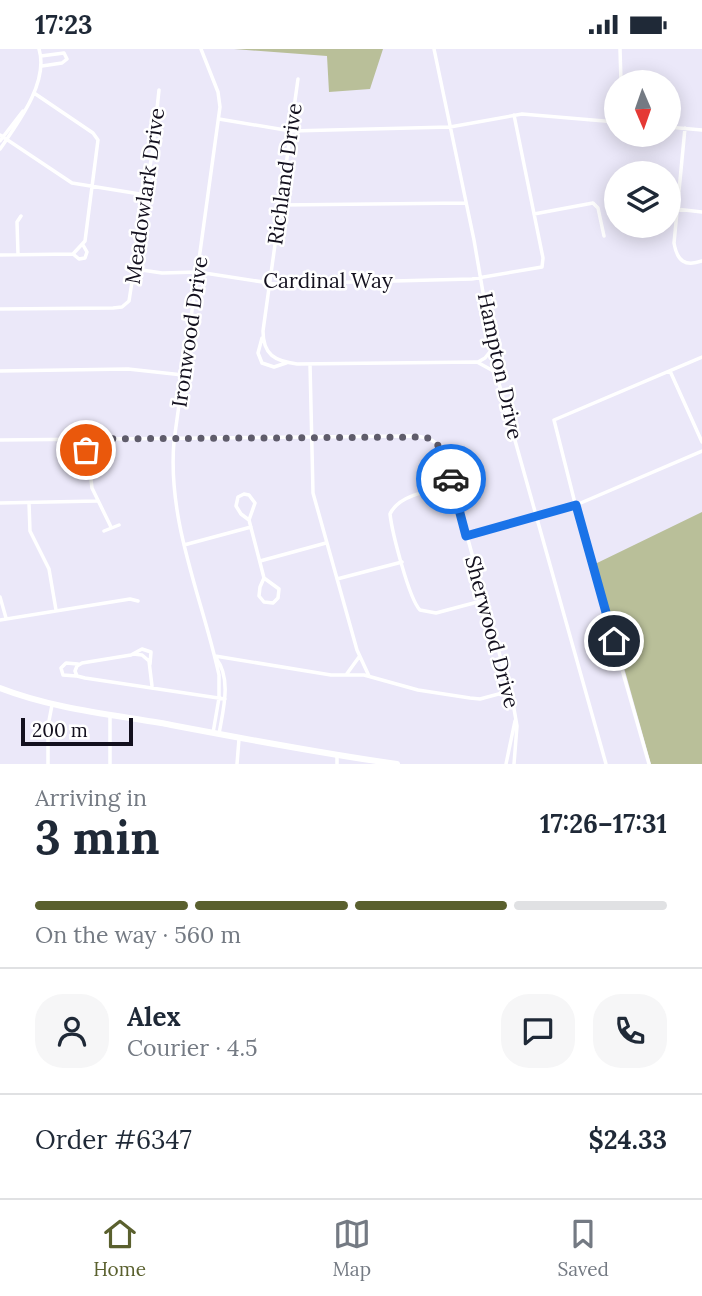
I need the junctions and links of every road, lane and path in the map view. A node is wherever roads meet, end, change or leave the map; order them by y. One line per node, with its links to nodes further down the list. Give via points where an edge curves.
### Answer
1 (39, 49): 5 (street)
2 (201, 49): 12 (street, Ironwood Drive, via 219,98)
3 (433, 49): 14 (street, Hampton Drive)
4 (620, 49): 7 (street)
5 (41, 56): 6 (street); 6 (street, via 64,53 67,59)
6 (42, 65): 10 (street)
7 (621, 70)
8 (298, 79): 18 (street, Richland Drive)
9 (159, 89): 23 (street, Meadowlark Drive)
10 (34, 93): 19 (street); 22 (street, via 97,137)
11 (514, 115): 13 (street); 14 (street); 28 (street)
12 (219, 119): 18 (street); 38 (street, Ironwood Drive)
13 (604, 121)
14 (450, 127): 18 (street); 24 (street, Hampton Drive)
15 (681, 128): 16 (street)
16 (685, 128): 17 (street); 21 (street)
17 (702, 130)
18 (291, 131): 25 (street, Richland Drive)
19 (2, 138): 20 (street); 22 (street, via 63,179)
20 (0, 149)
21 (681, 164)
22 (92, 188): 23 (street); 32 (street)
23 (146, 195): 37 (street, Meadowlark Drive)
24 (466, 203): 25 (street); 39 (street, Hampton Drive)
25 (280, 205): 40 (street, Richland Drive)
26 (681, 210): 27 (street)
27 (702, 212)
28 (534, 214): 30 (street, via 593,203); 39 (street, Cardinal Way, via 544,266)
29 (21, 216): 34 (street, via 17,222)
30 (604, 236)
31 (674, 238): 36 (street, via 678,257 687,264)
32 (83, 245): 35 (street); 35 (street, via 85,258)
33 (0, 254): 34 (street)
34 (18, 254): 35 (street)
35 (74, 254)
36 (702, 261)
37 (135, 269): 38 (street, Cardinal Way); 41 (street, Meadowlark Drive, via 128,302 122,307)
38 (198, 272): 40 (street, Cardinal Way); 51 (street, Ironwood Drive)
39 (481, 278): 40 (street, Cardinal Way); 43 (street, Hampton Drive)
40 (270, 283): 42 (street, Richland Drive)
41 (0, 309)
42 (263, 336): 46 (street, Richland Drive, via 274,359); 46 (street, via 258,353 262,363 276,367)
43 (494, 347): 45 (street); 50 (street, Hampton Drive)
44 (702, 357): 49 (street)
45 (477, 362): 47 (street); 50 (street)
46 (288, 363): 47 (street)
47 (310, 364): 53 (street)
48 (0, 371): 51 (street, via 128,369)
49 (670, 371): 56 (street); 62 (street, via 554,420)
50 (496, 373): 63 (street, Hampton Drive)
51 (184, 375): 52 (street, Ironwood Drive)
52 (175, 437): 53 (street, Sherwood Drive); 54 (street, Sherwood Drive); 71 (street, Ironwood Drive, via 176,514)
53 (311, 437): 58 (street, Sherwood Drive, via 430,438 445,457); 70 (street, via 312,486)
54 (86, 439): 55 (street, Sherwood Drive); 59 (street, via 89,476)
55 (0, 440)
56 (702, 442)
57 (702, 451): 62 (street)
58 (453, 486): 69 (street, Sherwood Drive); 73 (street, via 402,500 392,509)
59 (97, 501): 61 (street); 66 (street)
60 (0, 503): 61 (street)
61 (29, 503): 79 (street, via 30,531 49,569)
62 (576, 505): 63 (street); 106 (street)
63 (537, 516): 69 (street); 105 (street, Hampton Drive)
64 (249, 520): 64 (street, via 255,503 242,494 236,507); 67 (street)
65 (119, 525): 66 (street)
66 (111, 527): 68 (street)
67 (251, 527): 71 (street); 72 (street)
68 (104, 531)
69 (466, 536): 77 (street, Sherwood Drive)
70 (326, 543): 72 (street); 75 (street)
71 (184, 545): 82 (street, Ironwood Drive)
72 (260, 561): 74 (street)
73 (402, 562): 75 (street); 77 (street, via 415,604 424,612)
74 (264, 578): 74 (street, via 260,596 273,603 279,589)
75 (336, 579): 83 (street)
76 (0, 597): 80 (street)
77 (485, 600): 90 (street, Sherwood Drive)
78 (138, 601): 79 (street)
79 (56, 610): 80 (street)
80 (6, 618): 81 (street)
81 (0, 620)
82 (215, 656): 85 (street); 91 (street, Ironwood Drive, via 224,675)
83 (359, 657): 85 (street); 87 (street)
84 (78, 664): 86 (street); 86 (street, via 65,663 60,670 65,676); 88 (street, via 144,656 150,664)
85 (346, 675): 87 (street)
86 (78, 676): 88 (street)
87 (369, 677): 90 (street, via 480,699)
88 (152, 687): 91 (street)
89 (0, 688): 92 (main road)
90 (510, 691): 94 (street, Sherwood Drive)
91 (222, 698): 95 (street, Ironwood Drive)
92 (52, 703): 93 (main road); 98 (street)
93 (110, 714): 95 (main road); 99 (street)
94 (516, 719): 103 (street, Sherwood Drive); 104 (street, Sherwood Drive)
95 (216, 733): 96 (main road)
96 (239, 739): 97 (main road); 100 (street)
97 (337, 756): 101 (street); 102 (main road)
98 (48, 764)
99 (110, 764)
100 (237, 764)
101 (337, 764)
102 (397, 764)
103 (506, 764)
104 (514, 764)
105 (606, 764)
106 (649, 764)

